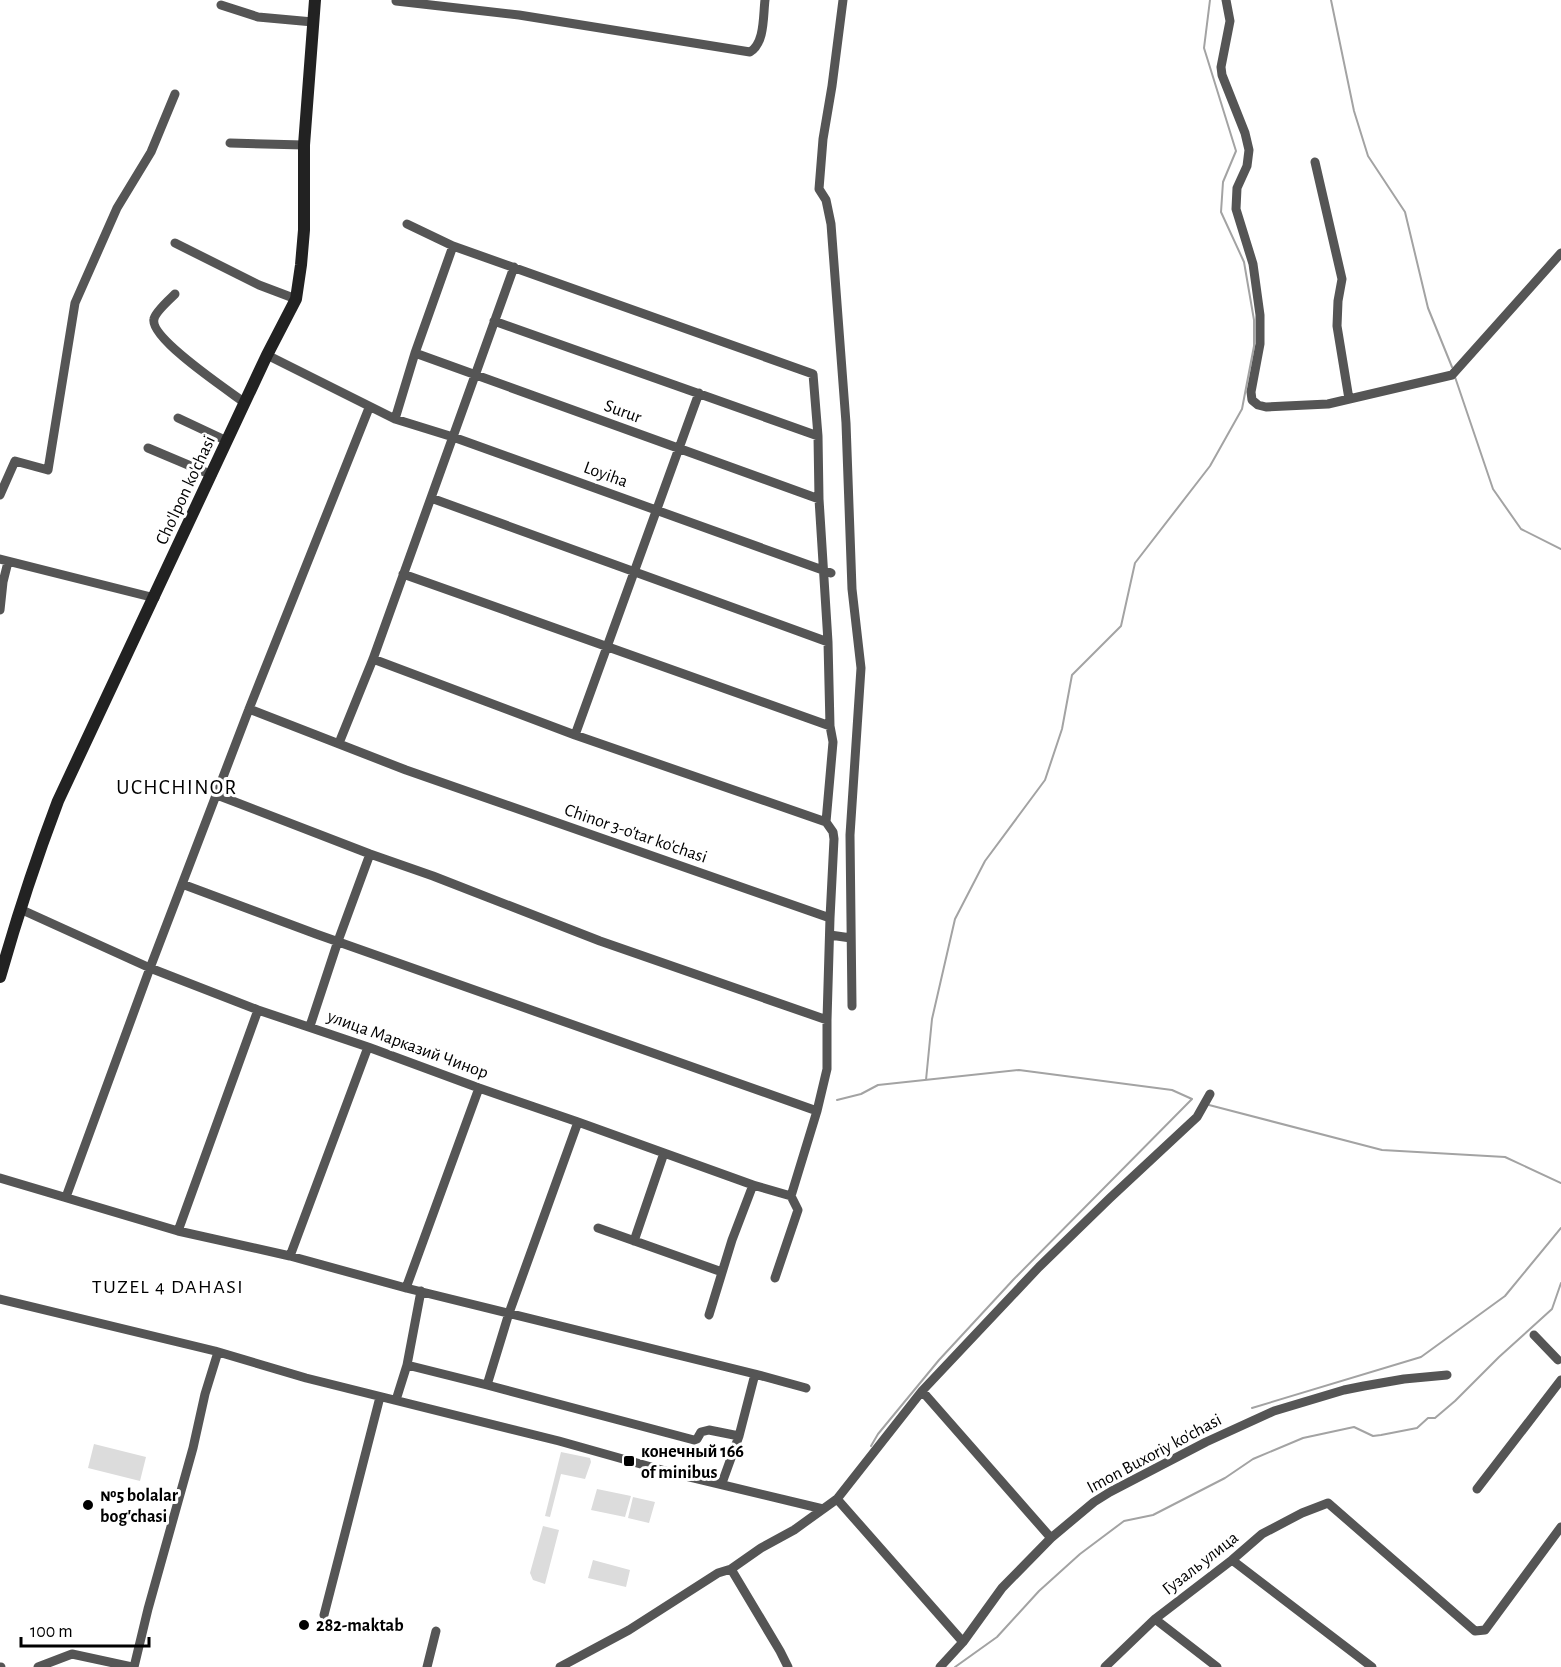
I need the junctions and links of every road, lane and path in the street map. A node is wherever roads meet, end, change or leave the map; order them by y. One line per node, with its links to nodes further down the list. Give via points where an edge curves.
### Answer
1 (315, 0): 7 (main road, Cho'lpon ko'chasi)
2 (765, 0): 5 (street, via 760,40 750,52 519,15)
3 (843, 0): 59 (street, via 819,189 829,210 832,236 846,423 852,588 861,668 850,835)
4 (1226, 0): 24 (street, via 1230,21 1222,75 1249,150 1237,189 1236,209 1253,264 1261,325 1252,400 1266,407)
5 (396, 1)
6 (221, 5): 7 (street, via 258,17)
7 (313, 22): 10 (main road, Cho'lpon ko'chasi)
8 (175, 94): 35 (street, via 150,152 117,208 75,303 48,470 15,461)
9 (230, 143): 10 (street)
10 (304, 146): 18 (main road, Cho'lpon ko'chasi, via 304,230)
11 (1314, 162): 24 (street, via 1342,279 1337,326)
12 (407, 224): 14 (street)
13 (175, 243): 18 (street)
14 (453, 246): 16 (street); 20 (street)
15 (1561, 253): 24 (street, via 1452,375)
16 (514, 267): 19 (street); 29 (street, via 813,375)
17 (175, 294): 25 (street, via 155,316 158,333 171,348)
18 (296, 299): 21 (main road, Cho'lpon ko'chasi)
19 (494, 321): 22 (street); 23 (street)
20 (415, 353): 22 (street, Surur); 28 (street)
21 (267, 355): 25 (main road, Cho'lpon ko'chasi); 26 (street, Loyiha)
22 (476, 375): 30 (street); 33 (street, Surur)
23 (699, 393): 29 (street); 33 (street)
24 (1349, 399)
25 (245, 403): 31 (main road, Cho'lpon ko'chasi)
26 (369, 408): 28 (street, Loyiha); 48 (street)
27 (178, 418): 31 (street)
28 (395, 419): 30 (street, Loyiha)
29 (818, 436): 37 (street)
30 (453, 437): 36 (street); 38 (street, Loyiha)
31 (227, 441): 34 (main road, Cho'lpon ko'chasi)
32 (147, 448): 34 (street)
33 (679, 448): 37 (street, Surur); 38 (street)
34 (212, 475): 43 (main road, Cho'lpon ko'chasi)
35 (0, 495)
36 (431, 498): 40 (street); 42 (street)
37 (819, 499): 41 (street)
38 (656, 510): 40 (street); 41 (street, Loyiha)
39 (4, 560): 43 (street); 44 (street)
40 (634, 571): 45 (street); 46 (street)
41 (827, 571): 45 (street)
42 (403, 574): 46 (street); 47 (street)
43 (155, 598): 56 (main road, Cho'lpon ko'chasi, via 58,801)
44 (0, 610)
45 (828, 642): 49 (street)
46 (607, 646): 49 (street); 50 (street)
47 (373, 658): 50 (street); 51 (street)
48 (249, 709): 51 (street, Chinor 3-o'tar ko'chasi); 52 (street)
49 (830, 726): 53 (street, via 833,742)
50 (575, 735): 53 (street)
51 (339, 743): 57 (street, Chinor 3-o'tar ko'chasi)
52 (217, 795): 54 (street); 55 (street)
53 (826, 822): 57 (street, via 834,839)
54 (370, 854): 60 (street); 65 (street)
55 (182, 884): 60 (street); 61 (street)
56 (20, 909): 61 (street, улица Марказий Чинор); 62 (main road, Cho'lpon ko'chasi)
57 (830, 918): 58 (street)
58 (830, 935): 59 (street); 65 (street)
59 (851, 938): 63 (street)
60 (338, 941): 66 (street); 70 (street)
61 (150, 968): 64 (street, улица Марказий Чинор); 76 (street)
62 (0, 977)
63 (852, 1006)
64 (258, 1010): 66 (street, улица Марказий Чинор); 78 (street)
65 (827, 1020): 70 (street, via 827,1069)
66 (310, 1026): 67 (street, улица Марказий Чинор)
67 (368, 1047): 68 (street, улица Марказий Чинор); 80 (street)
68 (479, 1088): 71 (street, улица Марказий Чинор); 83 (street)
69 (1210, 1095): 97 (street, via 1197,1116 1039,1267)
70 (818, 1111): 75 (street)
71 (578, 1122): 72 (street, улица Марказий Чинор); 86 (street)
72 (664, 1153): 74 (street, улица Марказий Чинор); 79 (street)
73 (0, 1178): 76 (street)
74 (753, 1185): 75 (street, улица Марказий Чинор); 81 (street)
75 (791, 1196): 82 (street, via 798,1210)
76 (66, 1197): 78 (street)
77 (598, 1228): 79 (street)
78 (178, 1231): 80 (street)
79 (634, 1241): 81 (street)
80 (290, 1256): 83 (street)
81 (722, 1272): 87 (street)
82 (775, 1278)
83 (406, 1288): 84 (street)
84 (421, 1292): 86 (street); 91 (street)
85 (0, 1299): 89 (street)
86 (509, 1313): 92 (street); 95 (street)
87 (709, 1315)
88 (1534, 1335): 90 (street)
89 (218, 1352): 98 (street); 114 (street)
90 (1560, 1359)
91 (407, 1365): 95 (street); 99 (street)
92 (758, 1375): 96 (street); 100 (street)
93 (1447, 1375): 106 (street, Imon Buxoriy ko'chasi, via 1344,1390 1274,1411 1110,1492)
94 (1561, 1380): 102 (street)
95 (487, 1385): 100 (street, via 694,1440 709,1430)
96 (806, 1388)
97 (922, 1391): 103 (street); 106 (street)
98 (380, 1397): 99 (street); 109 (street)
99 (396, 1400): 101 (street)
100 (739, 1436): 101 (street)
101 (722, 1484): 104 (street)
102 (1477, 1489)
103 (837, 1499): 104 (street); 112 (street)
104 (823, 1509): 108 (street)
105 (1561, 1527): 107 (street, Гузаль улица, via 1485,1630 1475,1631 1328,1503 1262,1534)
106 (1051, 1538): 112 (street, Imon Buxoriy ko'chasi, via 1002,1588)
107 (1232, 1560): 110 (street, Гузаль улица); 121 (street)
108 (731, 1569): 116 (street); 117 (street)
109 (324, 1615)
110 (1155, 1619): 119 (street, Гузаль улица); 120 (street)
111 (436, 1631): 115 (street)
112 (963, 1642): 118 (street, Imon Buxoriy ko'chasi)
113 (38, 1667): 114 (street, via 72,1654)
114 (133, 1667)
115 (427, 1667)
116 (560, 1667)
117 (788, 1667)
118 (940, 1667)
119 (1105, 1667)
120 (1217, 1667)
121 (1372, 1667)

